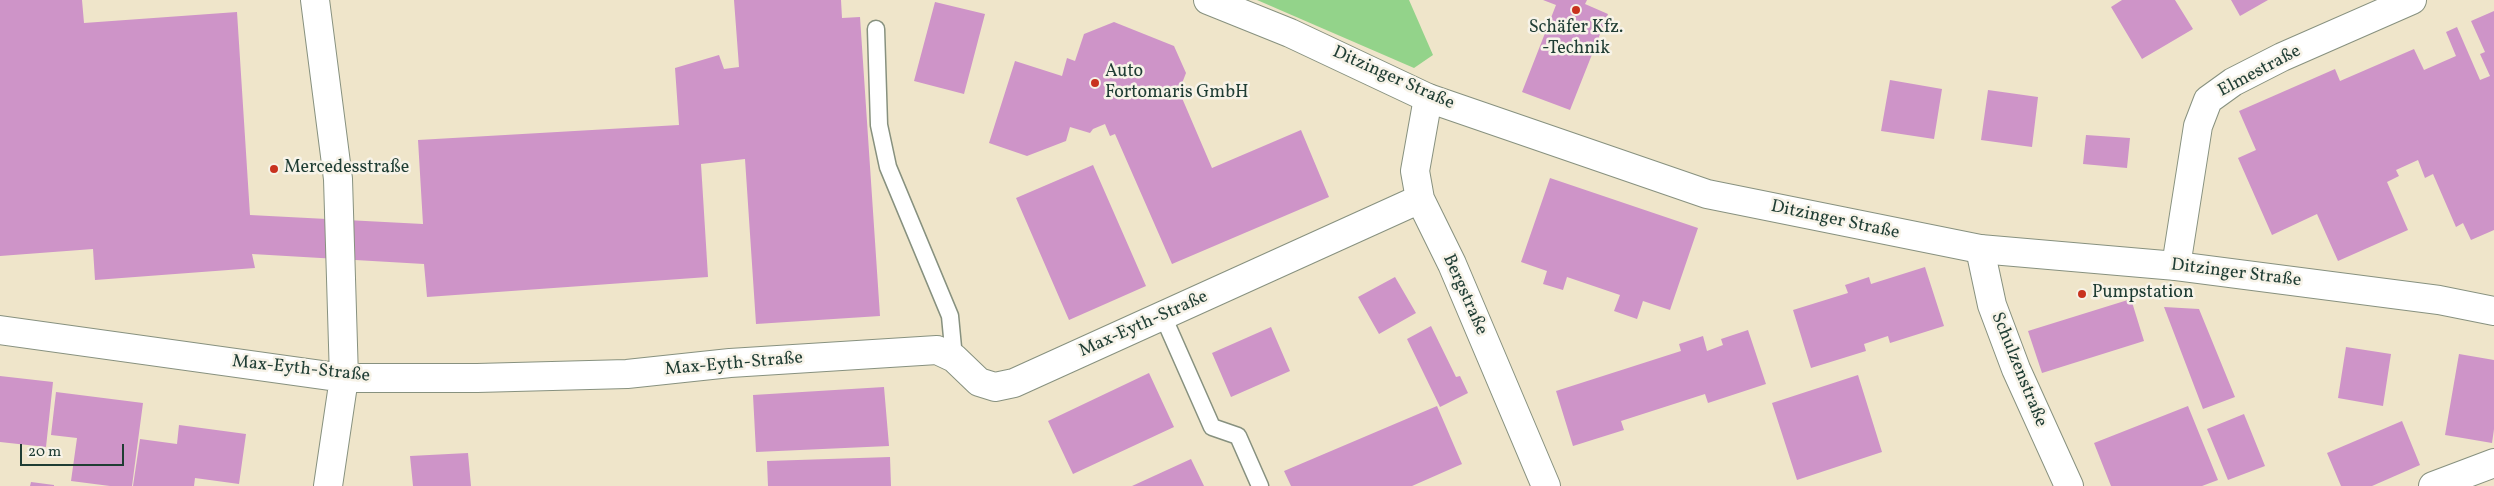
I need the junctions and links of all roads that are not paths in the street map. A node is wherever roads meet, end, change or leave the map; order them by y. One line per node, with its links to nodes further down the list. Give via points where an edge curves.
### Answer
1 (315, 0): 13 (street, via 338,179)
2 (1208, 0): 5 (street, Ditzinger Straße, via 1290,33)
3 (2412, 0): 8 (street, Elmestraße, via 2282,57 2233,82 2208,100 2198,126)
4 (876, 29): 12 (lane, via 879,125 888,167 950,316)
5 (1428, 98): 6 (street, Bergstraße, via 1416,171); 7 (street, Ditzinger Straße, via 1707,194)
6 (1420, 199): 10 (street, Max-Eyth-Straße); 17 (street, Bergstraße, via 1452,264)
7 (1980, 250): 8 (street, Ditzinger Straße); 18 (street, Schulzenstraße, via 1992,305)
8 (2176, 266): 9 (street, Ditzinger Straße, via 2439,300)
9 (2494, 311)
10 (1163, 316): 12 (street, Max-Eyth-Straße, via 1014,383 995,387 978,382); 16 (lane, via 1212,427 1238,436)
11 (0, 330): 13 (street, Max-Eyth-Straße)
12 (954, 358): 13 (street, Max-Eyth-Straße, via 937,350 730,363 627,374)
13 (344, 378): 15 (street)
14 (2494, 464): 19 (street)
15 (328, 486)
16 (1260, 486)
17 (1546, 486)
18 (2068, 486)
19 (2433, 486)

